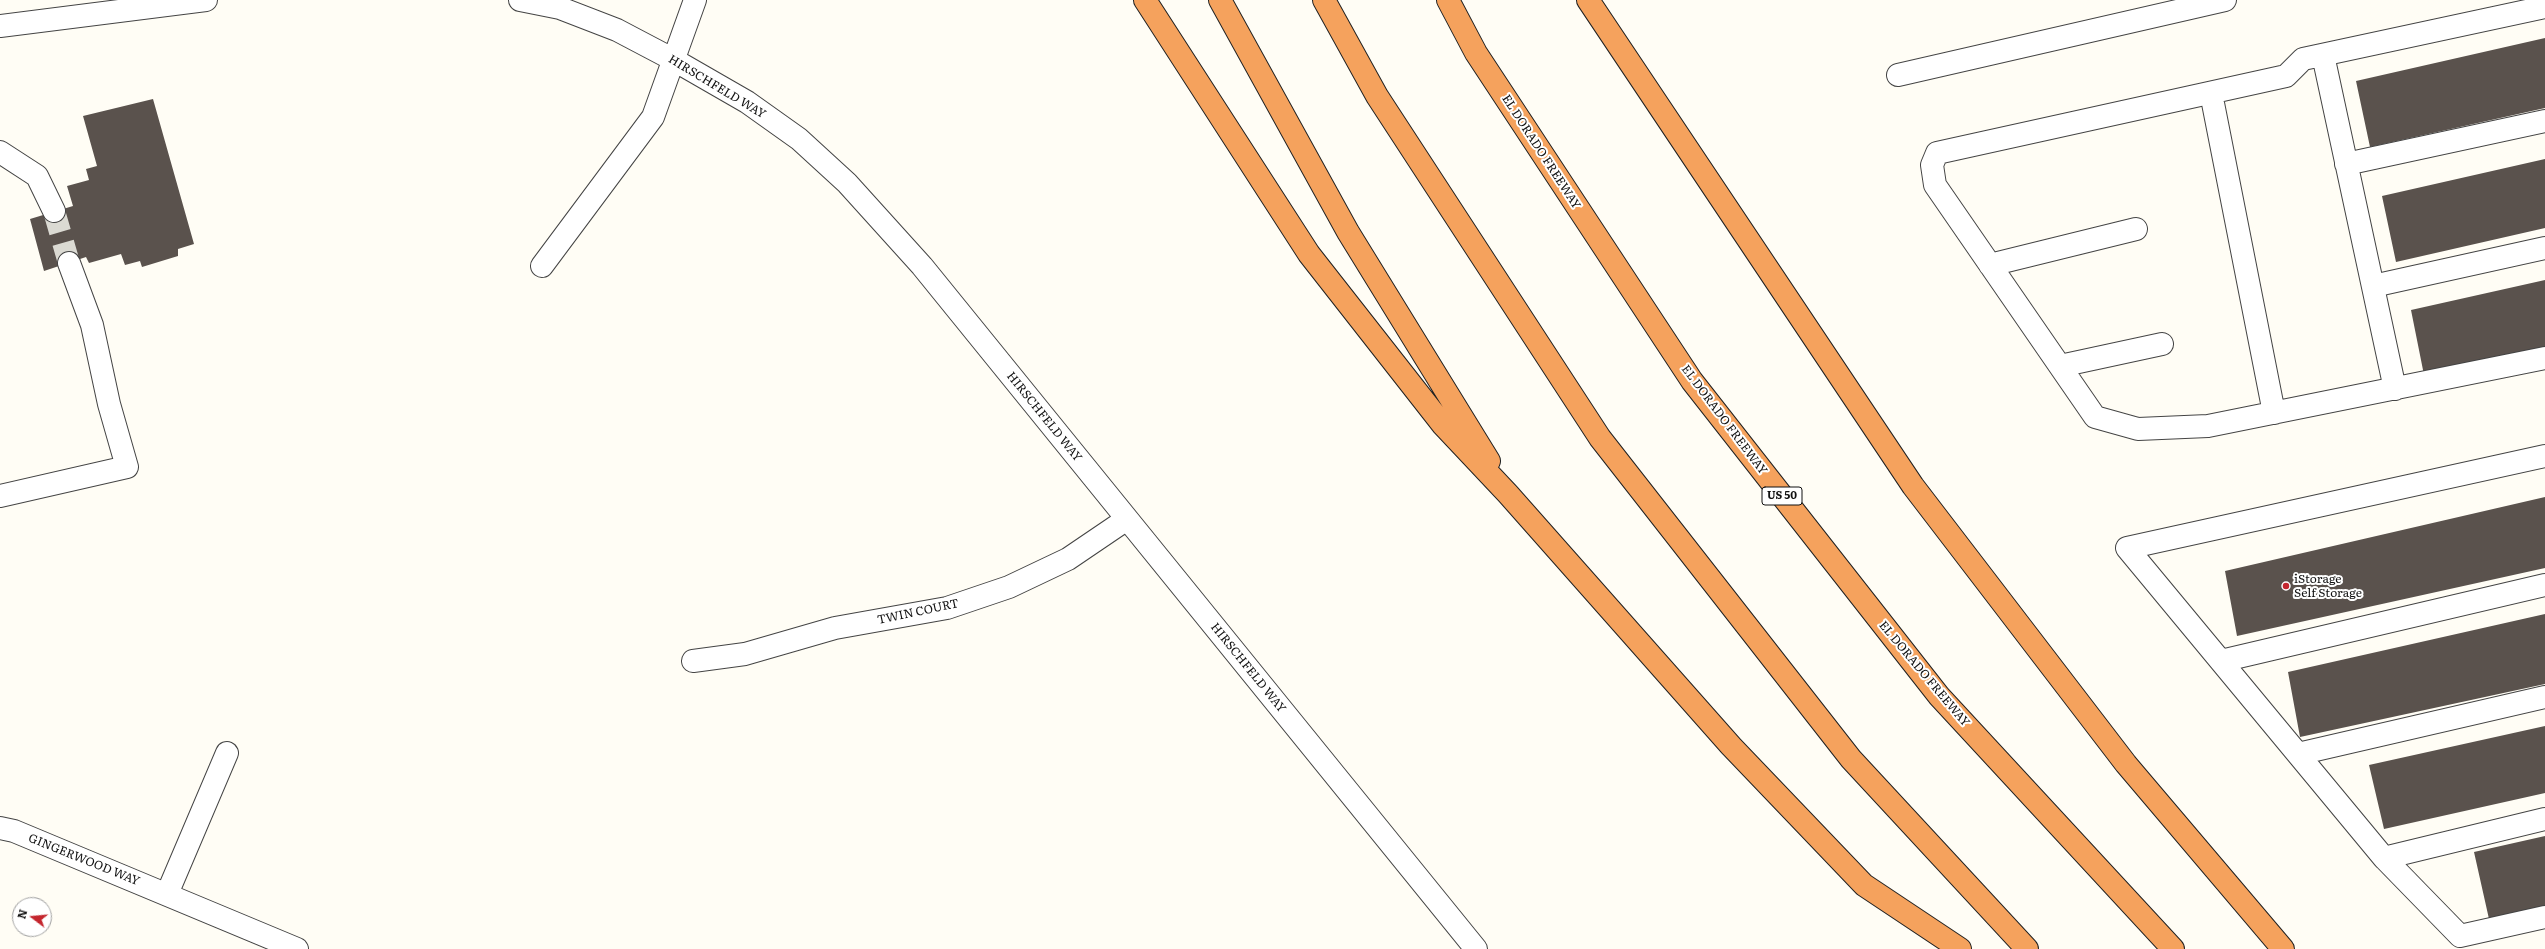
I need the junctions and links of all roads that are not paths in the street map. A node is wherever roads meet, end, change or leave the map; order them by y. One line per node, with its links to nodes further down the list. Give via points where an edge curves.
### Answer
1 (206, 0): 11 (street)
2 (520, 0): 13 (street, HIRSCHFELD WAY, via 560,8 617,30)
3 (695, 0): 13 (street)
4 (1145, 0): 32 (highway, via 1309,254 1443,424)
5 (1220, 0): 32 (highway, via 1348,232 1459,409)
6 (1324, 0): 49 (highway, via 1377,96 1600,438 1850,759)
7 (1448, 0): 50 (highway, EL DORADO FREEWAY / US 50, via 1476,53 1692,381 1939,696)
8 (1588, 0): 51 (highway, via 1913,486 2126,764)
9 (2225, 0): 14 (street)
10 (2545, 7): 12 (street)
11 (0, 26)
12 (2323, 55): 15 (street, via 2303,59 2286,76); 18 (street)
13 (674, 60): 24 (street, via 653,117); 34 (street, HIRSCHFELD WAY, via 747,102 799,139 847,183 927,272)
14 (1898, 75)
15 (2211, 92): 23 (street, via 1937,153 1932,166 1935,185); 30 (street)
16 (2545, 121): 18 (street)
17 (0, 152): 19 (street, via 37,176)
18 (2346, 164): 25 (street)
19 (54, 212)
20 (2136, 229): 23 (street)
21 (2545, 248): 25 (street)
22 (69, 263): 33 (street, via 92,325 109,404 127,467)
23 (1990, 265): 28 (street)
24 (542, 266)
25 (2373, 286): 29 (street)
26 (2162, 344): 28 (street)
27 (2545, 358): 29 (street)
28 (2060, 366): 30 (street, via 2095,417 2138,429 2208,426)
29 (2395, 389): 30 (street)
30 (2274, 413)
31 (2545, 456): 37 (street, via 2127,548)
32 (1508, 494): 48 (highway, via 1731,746 1864,885)
33 (0, 496)
34 (1127, 519): 36 (street, TWIN COURT, via 1068,559 1009,587 947,608 835,628 745,654); 47 (street, HIRSCHFELD WAY)
35 (2545, 585): 37 (street)
36 (693, 660)
37 (2221, 661): 40 (street)
38 (2545, 697): 40 (street)
39 (227, 753): 44 (street)
40 (2298, 754): 43 (street)
41 (2545, 819): 43 (street)
42 (0, 828): 44 (street, GINGERWOOD WAY, via 14,831)
43 (2384, 858): 45 (street, via 2460,936)
44 (167, 894): 46 (street, GINGERWOOD WAY)
45 (2545, 917)
46 (297, 949)
47 (1476, 949)
48 (1960, 949)
49 (2027, 949)
50 (2173, 949)
51 (2283, 949)

